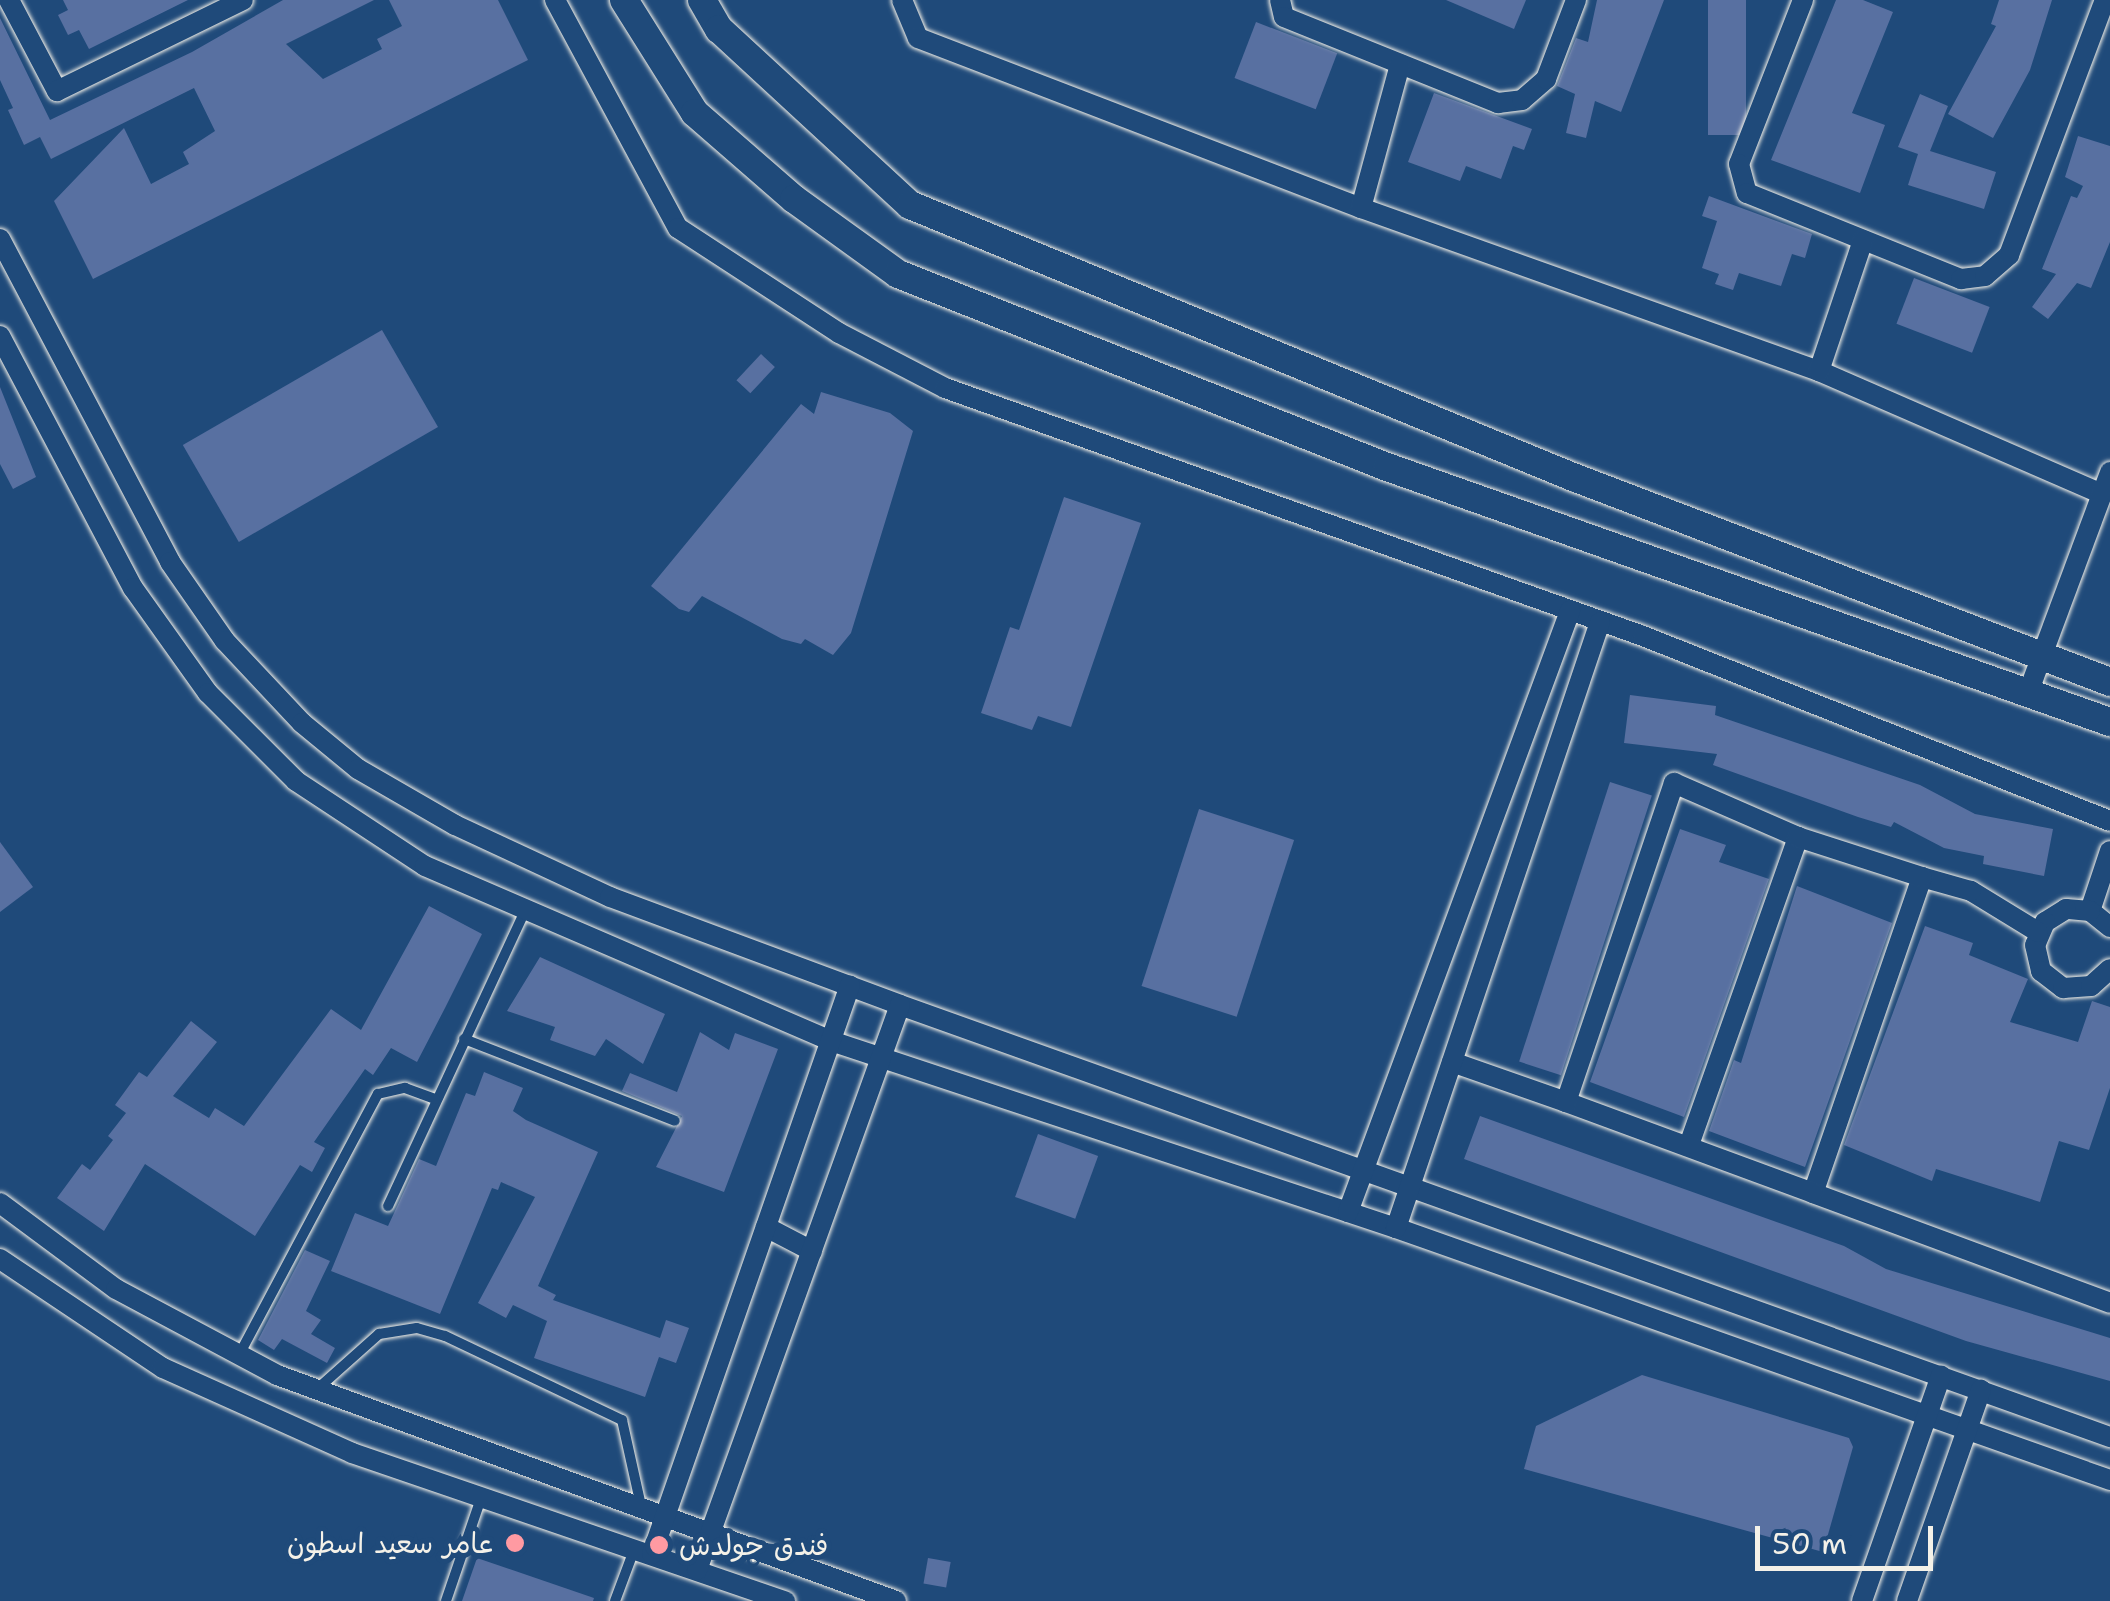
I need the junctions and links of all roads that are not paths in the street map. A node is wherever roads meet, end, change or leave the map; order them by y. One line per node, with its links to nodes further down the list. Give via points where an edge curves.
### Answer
1 (9, 0): 2 (street, via 57,91)
2 (243, 0)
3 (555, 0): 19 (street, via 678,228 839,333 945,388)
4 (624, 0): 23 (street, via 696,114 794,199 898,274 1387,467)
5 (702, 0): 21 (street, via 720,30 910,205)
6 (902, 0): 12 (street, via 918,38)
7 (1280, 0): 11 (street, via 1284,17)
8 (1576, 0): 11 (street, via 1546,79 1522,100 1498,103)
9 (1803, 0): 14 (street, via 1740,164 1747,193)
10 (2105, 0): 14 (street, via 2009,255 1985,276 1960,279)
11 (1400, 64): 12 (street)
12 (1361, 208): 16 (street)
13 (0, 239): 34 (street, via 170,562 225,641 302,723 358,769 454,825 610,897)
14 (1863, 240): 16 (street)
15 (0, 336): 30 (street, via 132,588 208,693 296,782 425,866)
16 (1819, 370): 18 (street)
17 (2110, 472): 18 (street)
18 (2102, 494): 21 (street)
19 (1570, 611): 20 (street); 44 (street)
20 (1600, 622): 25 (street); 39 (street)
21 (2040, 660): 22 (street); 23 (street)
22 (2110, 682)
23 (2028, 693): 24 (street)
24 (2110, 722)
25 (2110, 821)
26 (1798, 838): 28 (street); 41 (street, via 1674,783); 43 (street)
27 (2110, 851): 29 (street)
28 (1922, 877): 32 (street, via 1971,890); 46 (street)
29 (2090, 910): 31 (street); 32 (street, via 2066,909)
30 (524, 913): 36 (lane); 37 (street)
31 (2110, 927)
32 (2038, 932): 33 (street, via 2036,959 2051,981 2077,989)
33 (2110, 969)
34 (850, 985): 35 (street); 37 (street)
35 (900, 1005): 38 (street); 44 (street)
36 (464, 1039): 40 (lane); 42 (lane)
37 (831, 1041): 38 (street); 50 (street)
38 (881, 1057): 49 (street); 52 (street)
39 (1452, 1062): 41 (street); 45 (street)
40 (435, 1098): 48 (lane); 55 (lane, via 404,1088 378,1094)
41 (1566, 1102): 43 (street)
42 (676, 1121)
43 (1689, 1145): 46 (street)
44 (1363, 1170): 45 (street); 49 (street)
45 (1410, 1186): 51 (street); 56 (street)
46 (1813, 1193): 54 (street)
47 (0, 1204): 55 (street, via 116,1289)
48 (388, 1206)
49 (1348, 1212): 51 (street)
50 (766, 1228): 52 (street); 65 (street)
51 (1396, 1228): 59 (street)
52 (812, 1251): 66 (street)
53 (0, 1259): 63 (street, via 164,1368 352,1453)
54 (2110, 1303)
55 (239, 1356): 58 (street)
56 (1941, 1376): 57 (street); 59 (street)
57 (1981, 1390): 60 (street); 61 (street)
58 (315, 1391): 64 (street); 64 (lane, via 379,1334 417,1328 444,1336 622,1420)
59 (1926, 1416): 60 (street); 73 (street)
60 (1966, 1430): 62 (street); 74 (street)
61 (2110, 1436)
62 (2110, 1480)
63 (481, 1497): 67 (street); 69 (lane)
64 (642, 1511): 65 (street)
65 (664, 1519): 66 (street); 67 (street)
66 (710, 1534): 68 (street); 72 (street)
67 (643, 1552): 68 (street); 70 (lane)
68 (698, 1570): 71 (street)
69 (446, 1601)
70 (616, 1601)
71 (785, 1601)
72 (896, 1601)
73 (1862, 1601)
74 (1907, 1601)

